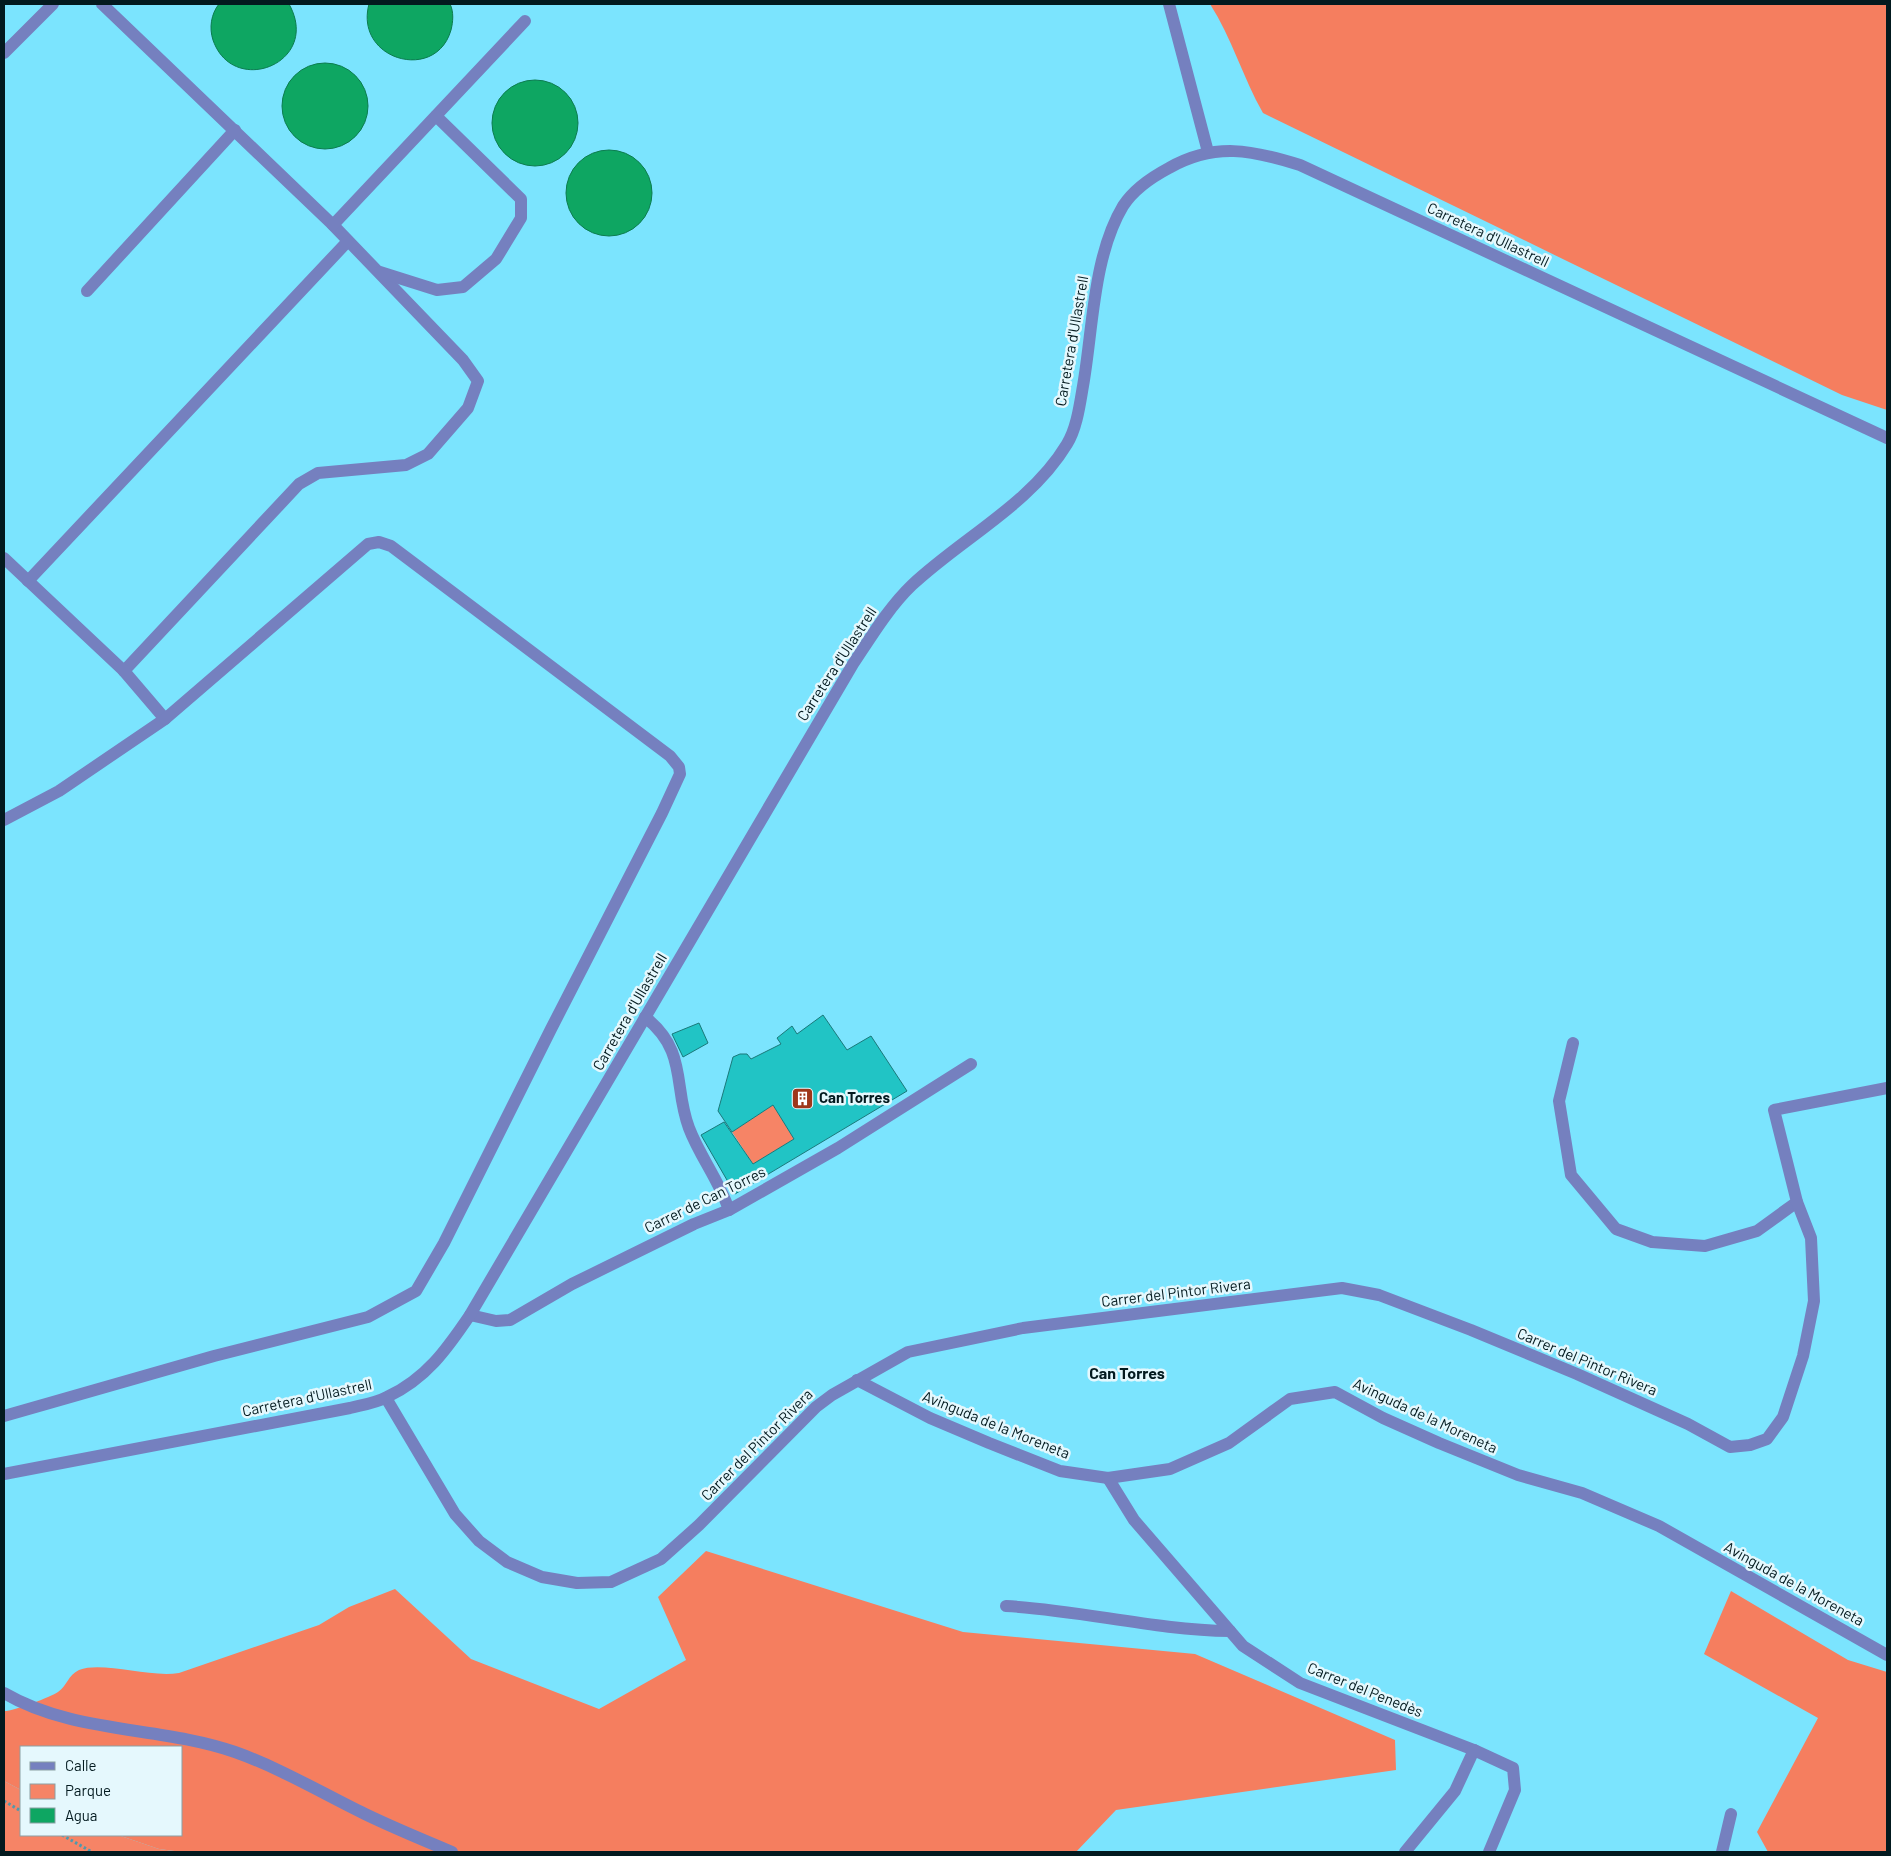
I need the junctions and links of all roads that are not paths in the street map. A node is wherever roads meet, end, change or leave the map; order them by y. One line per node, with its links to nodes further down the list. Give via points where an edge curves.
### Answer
1 (53, 4): 5 (street)
2 (102, 4): 7 (street)
3 (1169, 4): 8 (street)
4 (525, 21): 6 (street)
5 (4, 53)
6 (436, 116): 9 (street); 11 (street, via 521,199 521,218 496,259 463,287 437,290)
7 (235, 130): 9 (street); 12 (street)
8 (1208, 152): 13 (street, Carretera d'Ullastrell, via 1238,150 1300,165); 19 (street, Carretera d'Ullastrell, via 1183,160 1156,175 1137,189 1124,206 1101,266 1081,400 1068,442 1051,467 1026,492 910,586 879,626 848,672)
9 (333, 225): 10 (street)
10 (348, 241): 11 (street); 15 (street)
11 (378, 272): 16 (street, via 463,360 478,381 468,408 428,454 406,464 318,472 299,484)
12 (87, 291)
13 (1887, 438)
14 (4, 558): 15 (street)
15 (28, 581): 16 (street)
16 (124, 671): 17 (street)
17 (165, 720): 18 (street, via 59,791); 28 (street, via 368,544 379,542 391,546 670,756 679,767 680,774 444,1243 416,1291 368,1317 214,1356)
18 (4, 820)
19 (645, 1017): 24 (street, via 659,1029 679,1069 688,1125 700,1155 722,1188); 25 (street, Carretera d'Ullastrell)
20 (1573, 1043): 23 (street, via 1559,1101 1571,1175 1616,1229 1652,1242 1705,1246 1757,1231)
21 (971, 1064): 24 (street, Carrer de Can Torres, via 838,1148)
22 (1887, 1088): 23 (street, Carrer del Pintor Rivera, via 1774,1110)
23 (1797, 1202): 26 (street, Carrer del Pintor Rivera, via 1810,1238 1814,1301 1803,1356 1783,1417 1767,1439 1750,1445 1730,1447 1688,1424 1471,1330 1379,1295 1342,1288 1023,1328 908,1352)
24 (729, 1210): 25 (street, Carrer de Can Torres, via 572,1284 510,1320 496,1321)
25 (470, 1315): 27 (street, Carretera d'Ullastrell, via 443,1356 420,1378)
26 (858, 1380): 27 (street, Carrer del Pintor Rivera, via 816,1406 699,1525 660,1559 611,1582 576,1583 542,1577 507,1562 479,1541 455,1514); 30 (street, Avinguda de la Moreneta, via 930,1418 1060,1471)
27 (386, 1398): 29 (street, Carretera d'Ullastrell, via 350,1408)
28 (4, 1416)
29 (4, 1474)
30 (1108, 1478): 32 (street, Carrer del Penedès, via 1134,1520); 33 (street, Avinguda de la Moreneta, via 1170,1469 1229,1443 1290,1399 1335,1392 1439,1443 1518,1475 1582,1493 1659,1526)
31 (1006, 1606): 32 (street, via 1042,1608 1156,1626)
32 (1230, 1631): 35 (street, Carrer del Penedès, via 1243,1646 1300,1683)
33 (1887, 1655)
34 (4, 1693): 37 (street, via 58,1716 235,1752)
35 (1474, 1750): 38 (street, via 1455,1791); 39 (street, Carrer del Penedès, via 1512,1768 1515,1790)
36 (1731, 1814): 40 (street)
37 (452, 1852)
38 (1405, 1852)
39 (1489, 1852)
40 (1722, 1852)

